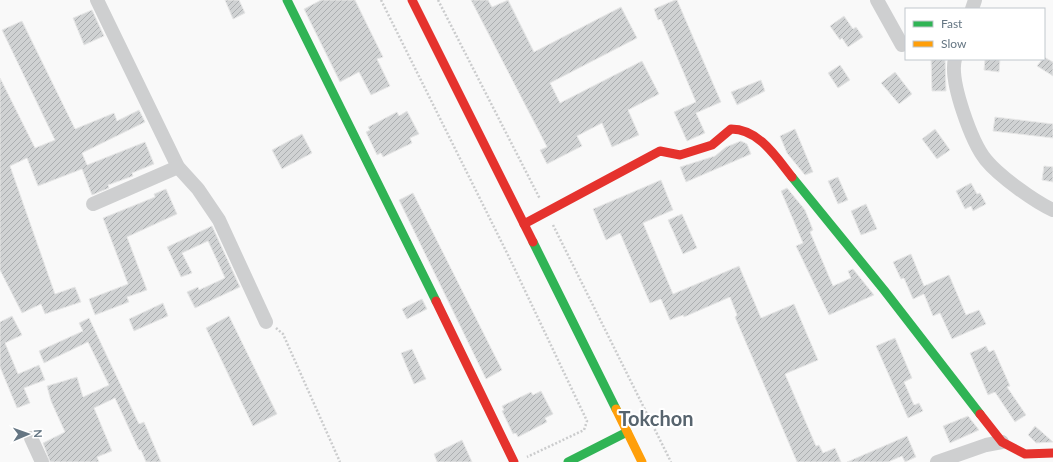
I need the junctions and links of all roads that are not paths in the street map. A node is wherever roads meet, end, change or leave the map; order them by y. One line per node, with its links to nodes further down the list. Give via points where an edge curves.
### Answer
1 (97, 0): 7 (street)
2 (287, 0): 18 (street)
3 (412, 0): 10 (street)
4 (877, 0): 5 (street)
5 (902, 45)
6 (955, 60): 9 (street, via 957,92 970,128 986,160 1007,180)
7 (178, 167): 8 (street); 11 (street, via 198,189 219,220)
8 (93, 204)
9 (1053, 210)
10 (524, 224): 12 (street); 14 (street, via 660,151 680,155 712,145 731,129 741,129 756,136 772,152)
11 (266, 322)
12 (627, 432): 19 (street); 20 (street)
13 (31, 438): 17 (street)
14 (1002, 442): 15 (street, via 1025,454); 16 (street)
15 (1053, 453)
16 (941, 461)
17 (42, 462)
18 (514, 462)
19 (568, 462)
20 (642, 462)

